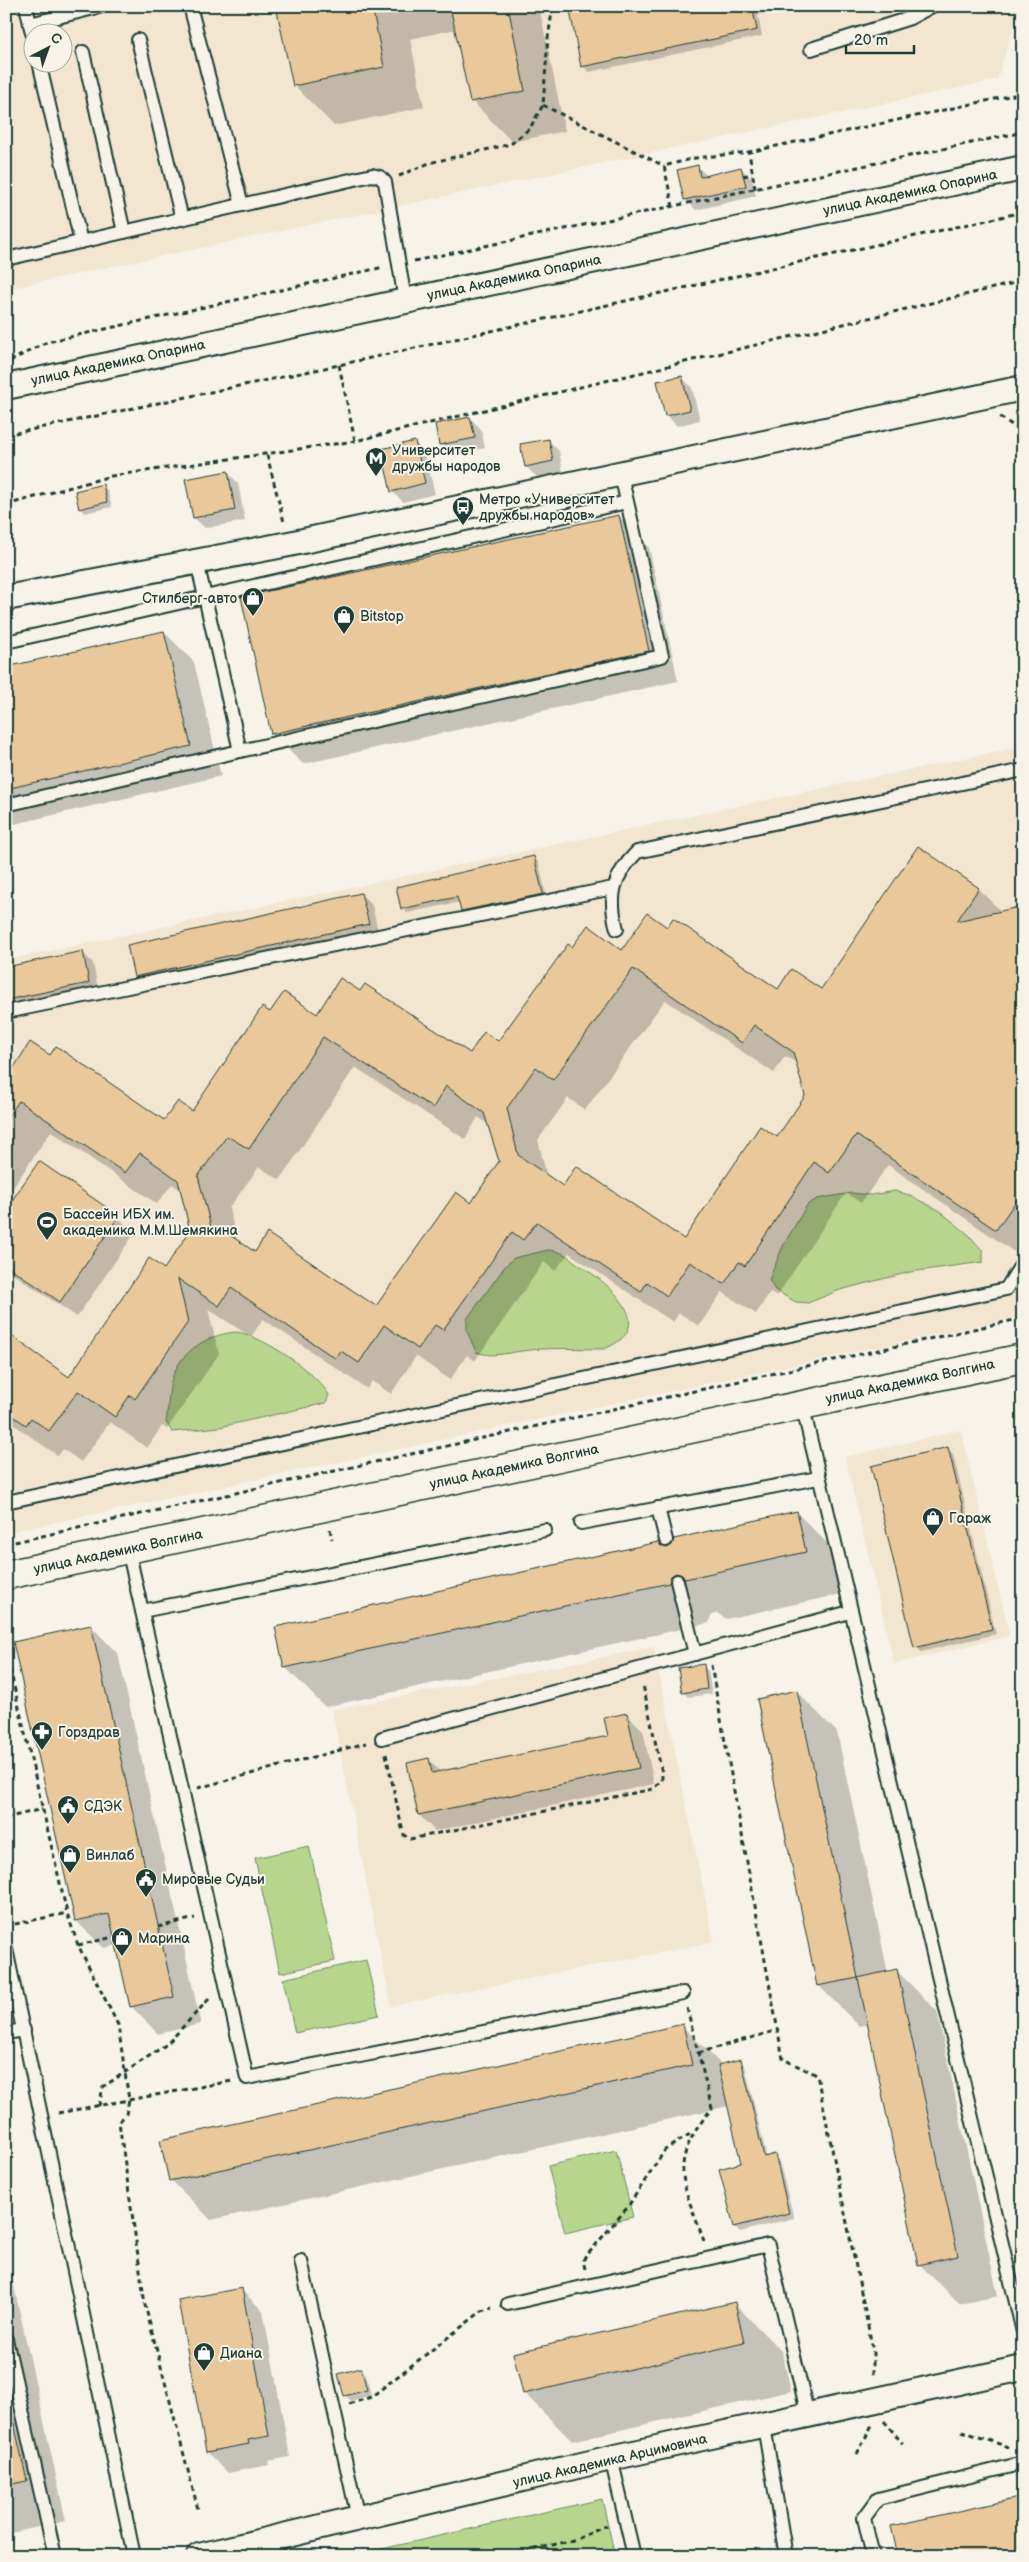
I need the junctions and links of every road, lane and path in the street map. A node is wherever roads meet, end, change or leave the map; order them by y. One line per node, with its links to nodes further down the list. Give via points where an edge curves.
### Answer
1 (26, 6): 6 (lane)
2 (102, 6): 7 (lane)
3 (190, 6): 22 (lane)
4 (553, 6): 13 (path)
5 (932, 6): 9 (lane, via 910,18)
6 (30, 22)
7 (50, 22)
8 (138, 40): 25 (lane)
9 (811, 49)
10 (83, 52): 26 (lane)
11 (42, 72): 27 (lane)
12 (1023, 93): 15 (path)
13 (543, 105): 16 (path); 20 (path, via 530,128 511,144 429,163)
14 (1023, 132): 21 (path)
15 (749, 152): 16 (path, via 695,158); 18 (path)
16 (664, 166): 23 (path)
17 (1023, 168): 31 (street, улица Академика Опарина)
18 (752, 174): 19 (path); 21 (path)
19 (743, 176)
20 (385, 182): 22 (lane, via 380,176 372,175); 29 (lane)
21 (755, 189): 23 (path)
22 (242, 205): 25 (lane)
23 (673, 207): 29 (path)
24 (1023, 212): 33 (path)
25 (182, 219): 26 (lane)
26 (124, 232): 27 (lane)
27 (81, 242): 28 (lane)
28 (6, 259)
29 (399, 264): 31 (lane); 32 (path, via 47,342)
30 (1023, 281): 39 (path)
31 (405, 300): 34 (street, улица Академика Опарина)
32 (6, 362)
33 (339, 365): 38 (path); 39 (path)
34 (6, 387)
35 (1023, 388): 41 (street)
36 (999, 417): 37 (path)
37 (1023, 432)
38 (6, 434)
39 (355, 442): 40 (path)
40 (267, 455): 43 (path, via 112,476); 44 (path)
41 (620, 474): 42 (lane); 44 (street)
42 (627, 502): 46 (lane); 49 (lane, via 662,656)
43 (6, 505)
44 (289, 544): 45 (street)
45 (196, 562): 46 (lane); 47 (street)
46 (204, 597): 48 (lane); 49 (lane)
47 (6, 598)
48 (6, 642)
49 (240, 751): 51 (lane)
50 (1023, 770): 52 (lane, via 637,852 623,866)
51 (6, 804)
52 (614, 888): 53 (lane, via 612,911); 54 (lane)
53 (617, 929)
54 (6, 1012)
55 (1023, 1262): 60 (lane, via 1006,1289)
56 (1023, 1318): 65 (path)
57 (1023, 1358): 58 (street, улица Академика Волгина)
58 (802, 1404): 59 (lane); 66 (street, улица Академика Волгина)
59 (818, 1478): 61 (lane); 70 (lane)
60 (6, 1502)
61 (658, 1508): 62 (lane); 64 (lane)
62 (581, 1523)
63 (545, 1530): 69 (lane)
64 (666, 1540)
65 (6, 1544)
66 (128, 1549): 67 (street, улица Академика Волгина); 69 (lane)
67 (6, 1575)
68 (677, 1581): 73 (lane)
69 (142, 1611): 76 (lane)
70 (850, 1612): 71 (lane); 102 (lane)
71 (708, 1650): 73 (lane); 89 (path)
72 (6, 1652): 77 (path)
73 (695, 1654): 74 (lane)
74 (640, 1668): 75 (lane); 75 (path, via 662,1773 662,1780 652,1789 410,1839 402,1828)
75 (382, 1738): 76 (path)
76 (183, 1792): 80 (lane)
77 (42, 1809): 78 (path); 79 (path)
78 (6, 1818)
79 (67, 1913): 81 (path); 84 (path)
80 (210, 1915): 82 (path); 86 (lane)
81 (6, 1926)
82 (158, 1927)
83 (114, 1937): 84 (path)
84 (78, 1945): 92 (path, via 118,2025)
85 (6, 1950): 88 (lane)
86 (225, 1982): 92 (path, via 168,2044); 93 (lane)
87 (683, 1993): 91 (path); 93 (lane)
88 (24, 2030): 90 (lane); 96 (lane)
89 (778, 2030): 91 (path); 105 (path, via 783,2059 817,2075 873,2352)
90 (6, 2033)
91 (698, 2053): 97 (path, via 712,2108)
92 (124, 2074): 94 (path); 95 (path, via 103,2087)
93 (247, 2078): 94 (path)
94 (129, 2100): 95 (path); 117 (path, via 126,2114 119,2122 145,2304)
95 (99, 2106): 96 (path)
96 (42, 2116): 121 (lane)
97 (693, 2132): 98 (path, via 682,2158 684,2186); 99 (path, via 665,2150 627,2208)
98 (710, 2258): 101 (lane); 107 (lane, via 768,2245)
99 (583, 2260)
100 (301, 2261): 106 (lane)
101 (508, 2304): 106 (path, via 482,2311 371,2397)
102 (1023, 2332)
103 (6, 2339): 120 (lane)
104 (1023, 2368): 107 (street, улица Академика Арцимовича)
105 (873, 2386)
106 (334, 2409): 119 (lane)
107 (808, 2416): 108 (street, улица Академика Арцимовича)
108 (764, 2426): 115 (street, улица Академика Арцимовича); 125 (lane)
109 (891, 2430): 112 (path)
110 (962, 2431): 113 (path)
111 (864, 2436): 114 (path)
112 (903, 2444)
113 (1014, 2449)
114 (857, 2454)
115 (611, 2458): 118 (lane); 119 (street, улица Академика Арцимовича)
116 (1023, 2463): 126 (lane, via 878,2499 864,2518)
117 (198, 2509)
118 (625, 2517): 123 (path, via 577,2539); 124 (lane)
119 (358, 2518): 122 (street, улица Академика Арцимовича)
120 (55, 2556)
121 (134, 2556)
122 (199, 2556)
123 (508, 2556)
124 (634, 2556)
125 (786, 2556)
126 (873, 2556)

